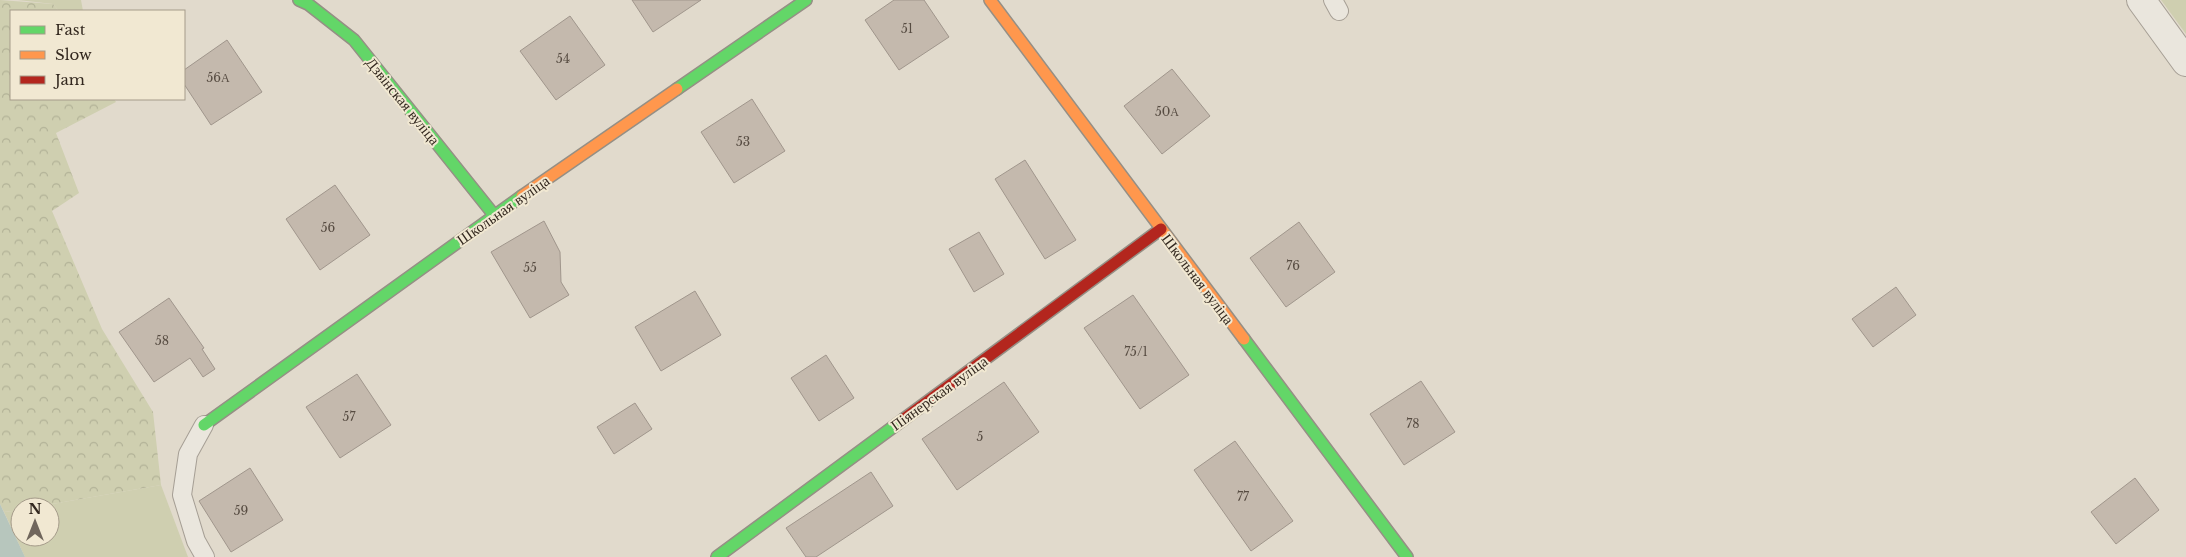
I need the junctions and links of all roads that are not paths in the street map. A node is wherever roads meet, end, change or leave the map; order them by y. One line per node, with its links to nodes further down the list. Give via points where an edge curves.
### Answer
1 (299, 0): 6 (street, Дзвінская вуліца, via 354,40)
2 (806, 0): 6 (street, Школьная вуліца)
3 (990, 0): 7 (street, Школьная вуліца)
4 (2142, 0): 5 (street)
5 (2186, 62)
6 (494, 215): 8 (street, Школьная вуліца)
7 (1161, 229): 10 (street, Піянерская вуліца); 11 (street, Школьная вуліца)
8 (204, 425): 9 (lane, via 188,454 182,495 196,541)
9 (205, 557)
10 (717, 557)
11 (1407, 557)

